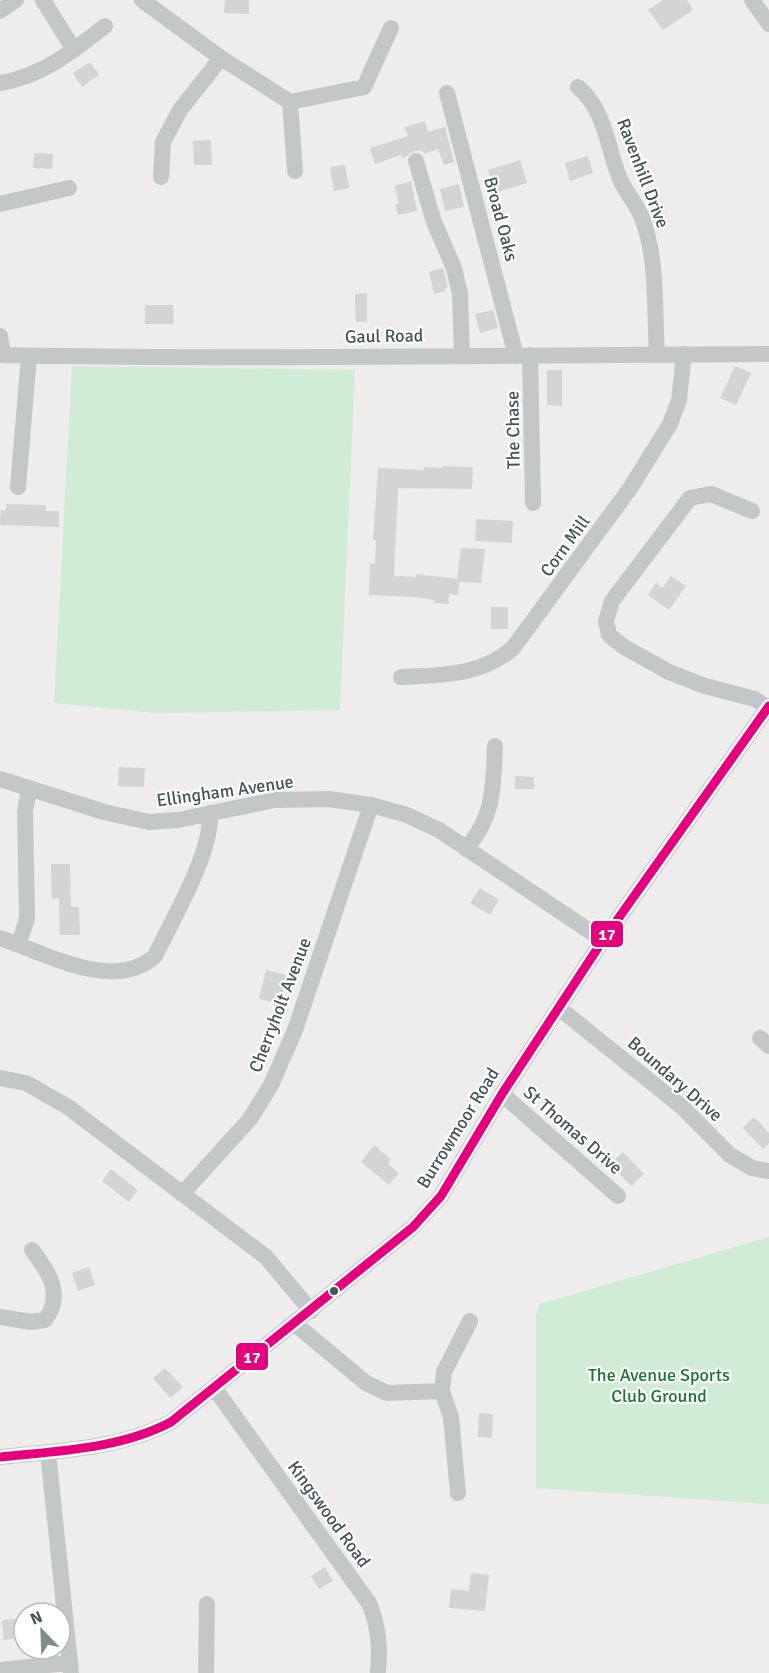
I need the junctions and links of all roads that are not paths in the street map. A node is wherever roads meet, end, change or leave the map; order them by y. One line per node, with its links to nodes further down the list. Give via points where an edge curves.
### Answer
1 (16, 0): 5 (street)
2 (43, 0): 9 (street)
3 (142, 0): 10 (street)
4 (752, 0): 6 (street)
5 (0, 11)
6 (769, 24)
7 (105, 26): 9 (street)
8 (391, 28): 14 (street, via 364,87)
9 (74, 50): 11 (street, via 24,79)
10 (221, 58): 14 (street); 17 (street, via 180,110 162,142)
11 (0, 83)
12 (578, 87): 21 (street, Ravenhill Drive, via 590,97 603,124 619,178 643,220 651,255)
13 (447, 93): 26 (street, Broad Oaks)
14 (290, 102): 16 (street)
15 (416, 161): 25 (street, via 434,222 454,268 460,294)
16 (295, 171)
17 (161, 177)
18 (69, 188): 19 (street)
19 (0, 204)
20 (0, 336): 24 (street)
21 (657, 353): 22 (street, Gaul Road); 26 (street, Gaul Road)
22 (684, 354): 23 (street, Gaul Road); 31 (street, Corn Mill, via 681,392 670,424 631,487 513,648 487,666 451,675)
23 (769, 354)
24 (1, 355): 27 (street, Gaul Road)
25 (462, 355): 26 (street, Gaul Road); 27 (street, Gaul Road)
26 (523, 355): 29 (street, The Chase)
27 (29, 356): 28 (street)
28 (18, 487)
29 (533, 503)
30 (752, 511): 32 (street, via 711,494 690,498 612,601 606,621 609,635 624,647 669,672 755,699)
31 (401, 677)
32 (767, 714): 40 (street, Burrowmoor Road)
33 (495, 746): 38 (street, via 492,803 481,831)
34 (0, 780): 35 (street, Ellingham Avenue)
35 (29, 790): 37 (street, Ellingham Avenue, via 149,822); 41 (street, via 25,811 27,918)
36 (371, 805): 37 (street, Ellingham Avenue, via 329,799 275,800); 38 (street, Ellingham Avenue, via 407,815); 46 (street, Cherryholt Avenue, via 295,1029 271,1084 250,1119)
37 (210, 813): 41 (street, via 209,838 201,857 155,956 145,965 126,972 100,972)
38 (466, 849): 40 (street, Ellingham Avenue)
39 (0, 938): 41 (street)
40 (603, 940): 42 (street, Burrowmoor Road)
41 (19, 944)
42 (559, 1008): 44 (street, Burrowmoor Road); 45 (street, Boundary Drive, via 682,1107 730,1155 752,1168)
43 (0, 1078): 46 (street, via 26,1083 68,1107)
44 (502, 1094): 47 (street, St Thomas Drive); 49 (street, Burrowmoor Road, via 441,1196 413,1227)
45 (769, 1171)
46 (182, 1194): 49 (street, via 266,1257)
47 (618, 1196)
48 (32, 1250): 50 (street, via 45,1266 54,1288 53,1309 45,1320)
49 (311, 1311): 52 (street, Burrowmoor Road)
50 (0, 1317)
51 (470, 1321): 54 (street, via 444,1372)
52 (295, 1324): 53 (street, Burrowmoor Road); 54 (street, via 366,1383 387,1392)
53 (215, 1389): 55 (street, Burrowmoor Road, via 148,1434); 62 (street, Kingswood Road, via 369,1603 377,1623)
54 (442, 1392): 57 (street, via 451,1417)
55 (48, 1452): 56 (street, Burrowmoor Road); 59 (street)
56 (0, 1458)
57 (458, 1493)
58 (207, 1604): 61 (street)
59 (69, 1668): 60 (street)
60 (0, 1670)
61 (206, 1673)
62 (378, 1673)

